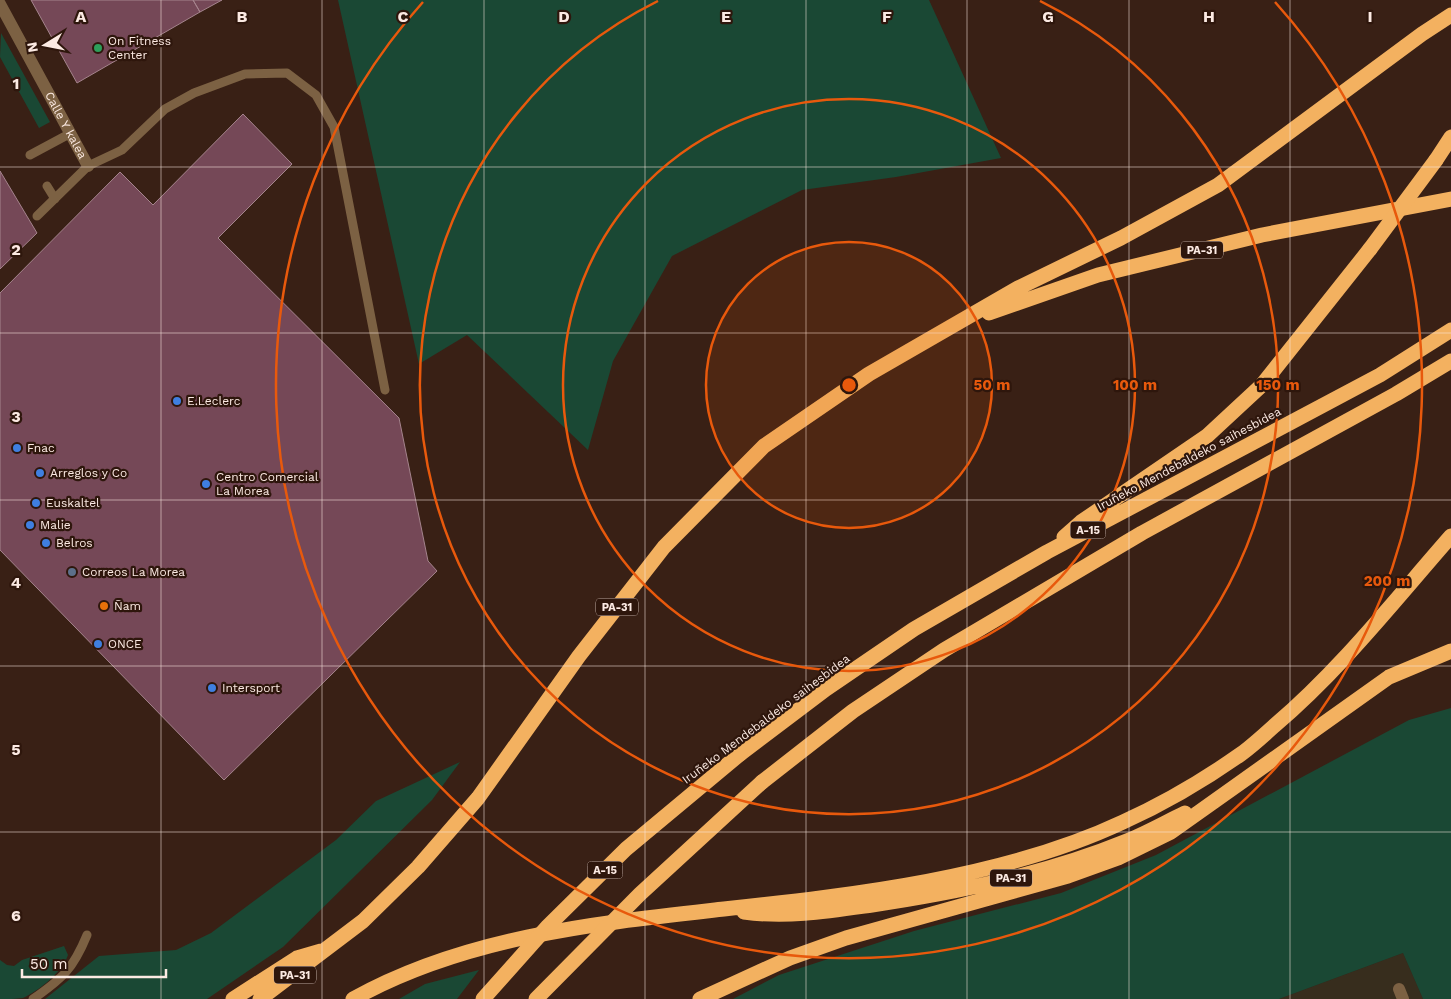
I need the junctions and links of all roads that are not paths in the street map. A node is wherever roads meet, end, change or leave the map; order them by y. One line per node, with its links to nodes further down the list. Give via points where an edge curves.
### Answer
1 (0, 4): 3 (street, Calle Y kalea)
2 (1451, 16): 11 (highway, via 1218,185 1121,238 1018,288)
3 (71, 133): 5 (lane); 6 (street, Calle Y kalea)
4 (1451, 137): 16 (highway, bridge, via 1370,250 1262,385 1207,436 1081,522)
5 (30, 155)
6 (88, 166): 8 (lane); 14 (lane, via 122,150 165,109 194,93 245,74 287,73 316,95 334,127)
7 (47, 186): 8 (lane)
8 (55, 199): 10 (lane)
9 (1451, 199): 11 (highway, PA-31, via 1262,235 1098,275)
10 (37, 216)
11 (960, 323): 21 (highway, PA-31, via 869,374 764,446 664,547 579,656 478,798 418,867)
12 (1451, 330): 16 (highway, Iruñeko Mendebaldeko saihesbidea / A-15, via 1380,375)
13 (1451, 361): 27 (highway, A-15, bridge, via 1142,533 944,650 853,711 762,782 640,894)
14 (385, 390)
15 (1451, 536): 19 (highway, via 1346,658 1296,708 1242,753 1122,823 1051,850 990,866 849,893)
16 (1047, 552): 26 (highway, Iruñeko Mendebaldeko saihesbidea / A-15, bridge, via 914,629 826,689 740,754 626,849 548,926)
17 (1451, 651): 18 (highway, PA-31, via 1389,677)
18 (1218, 797): 19 (highway, PA-31, via 1128,841 1058,866 1004,880 908,900 791,915); 28 (highway, via 1171,832 1118,858 1068,876 846,938 790,958)
19 (723, 909): 25 (highway, PA-31, via 659,915 558,931 458,956 412,972)
20 (87, 935): 22 (lane, via 77,961 58,982)
21 (328, 950): 23 (highway, via 297,958); 24 (highway, PA-31)
22 (33, 999)
23 (233, 999)
24 (260, 999)
25 (354, 999)
26 (483, 999)
27 (536, 999)
28 (700, 999)

